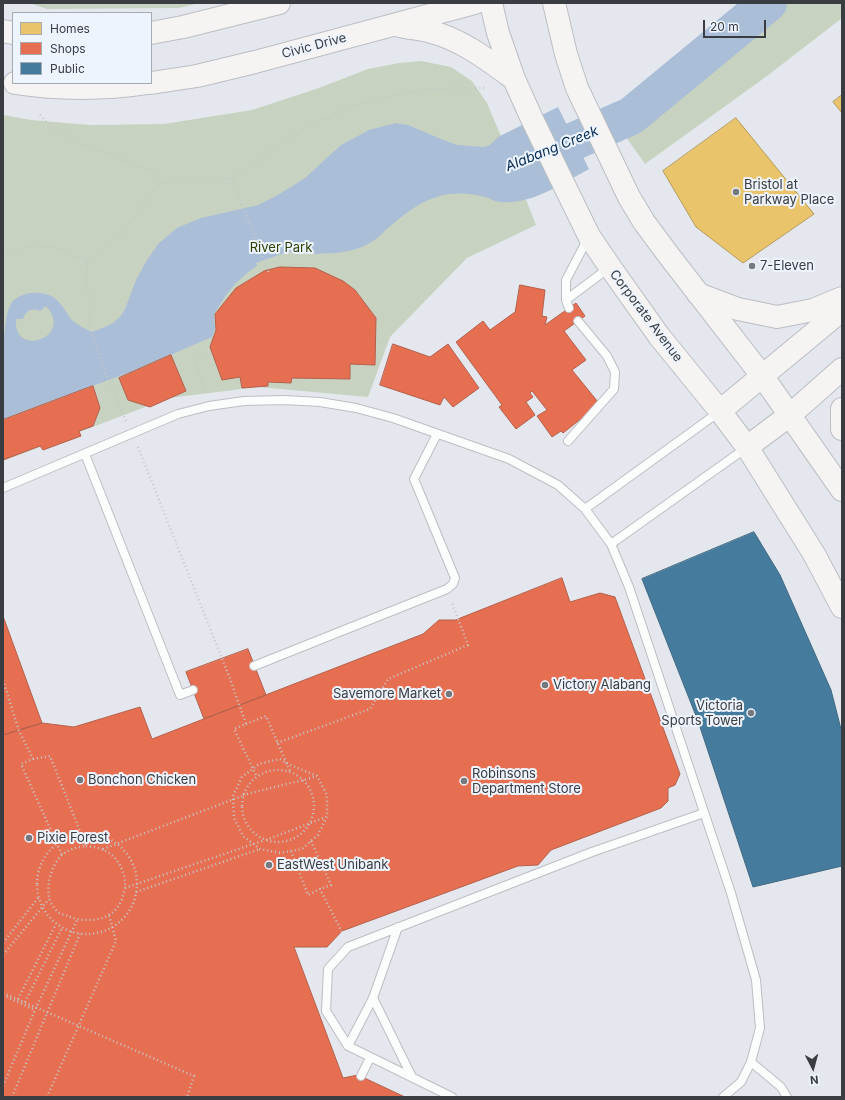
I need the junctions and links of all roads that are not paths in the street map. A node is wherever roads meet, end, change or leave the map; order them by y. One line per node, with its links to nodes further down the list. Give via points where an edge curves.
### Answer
1 (279, 3): 6 (main road)
2 (475, 3): 5 (main road, Civic Drive)
3 (491, 3): 7 (main road, Corporate Avenue)
4 (554, 3): 13 (main road, via 577,88 629,197 648,228)
5 (393, 25): 7 (main road, via 428,31 452,39 484,57); 8 (main road, Civic Drive, via 197,76)
6 (152, 33)
7 (514, 79): 11 (main road, Corporate Avenue)
8 (152, 82)
9 (20, 84): 10 (main road, via 86,89)
10 (138, 84)
11 (585, 229): 12 (main road, Corporate Avenue); 12 (lane, via 566,280 567,304)
12 (610, 267): 20 (main road, Corporate Avenue, via 660,336)
13 (698, 294): 14 (main road, via 738,309 777,317 813,310); 18 (main road)
14 (842, 298)
15 (842, 310): 18 (main road)
16 (578, 321): 24 (lane, via 607,356 614,372 614,389)
17 (842, 369): 21 (main road)
18 (762, 377): 20 (main road); 21 (main road)
19 (842, 409): 22 (main road)
20 (720, 411): 25 (main road, Corporate Avenue); 29 (lane)
21 (790, 415): 25 (main road); 28 (main road)
22 (842, 429)
23 (437, 434): 26 (lane, via 356,408 320,402 244,401 178,414); 29 (lane, via 509,459 558,485); 32 (lane, via 414,479 455,578 453,584 447,589)
24 (568, 441)
25 (747, 447): 30 (lane); 31 (main road, Corporate Avenue, via 814,554)
26 (85, 454): 27 (lane); 33 (lane, via 180,695)
27 (3, 488)
28 (842, 490)
29 (585, 509): 30 (lane)
30 (611, 544): 34 (lane, via 629,587)
31 (842, 607)
32 (254, 666)
33 (193, 690)
34 (704, 813): 35 (lane, via 592,852); 39 (lane, via 756,980 760,1028)
35 (398, 928): 36 (lane); 37 (lane, via 348,947 328,969 326,1011)
36 (373, 998): 37 (lane); 41 (lane)
37 (348, 1046): 38 (lane)
38 (370, 1058): 40 (lane); 41 (lane)
39 (751, 1062): 43 (lane, via 741,1082); 44 (lane, via 781,1087)
40 (361, 1076)
41 (412, 1077): 42 (lane)
42 (452, 1097)
43 (723, 1097)
44 (787, 1097)

